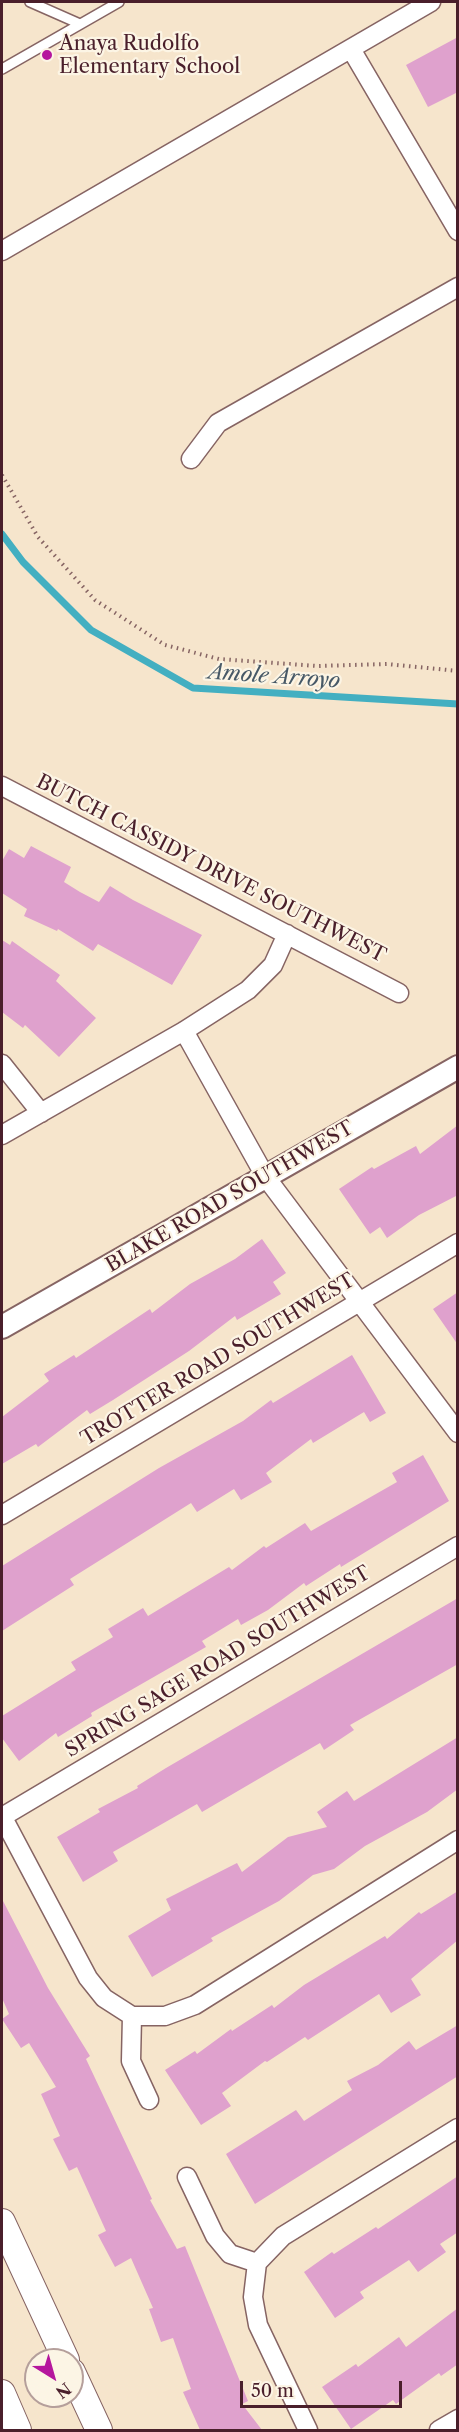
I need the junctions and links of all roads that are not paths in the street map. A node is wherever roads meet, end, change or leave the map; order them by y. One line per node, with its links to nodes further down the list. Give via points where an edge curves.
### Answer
1 (30, 2): 4 (lane)
2 (119, 2): 4 (lane)
3 (431, 2): 5 (street)
4 (80, 24): 6 (lane)
5 (351, 49): 7 (street); 8 (street)
6 (2, 69)
7 (458, 231)
8 (2, 250)
9 (458, 287): 10 (street, via 218,423)
10 (191, 459)
11 (2, 786): 12 (street, BUTCH CASSIDY DRIVE SOUTHWEST)
12 (287, 934): 13 (street, BUTCH CASSIDY DRIVE SOUTHWEST); 14 (street, via 273,965 248,990)
13 (399, 993)
14 (184, 1031): 17 (street); 19 (street)
15 (2, 1064): 17 (street)
16 (458, 1066): 19 (street, BLAKE ROAD SOUTHWEST)
17 (41, 1113): 18 (street)
18 (2, 1136)
19 (265, 1176): 21 (street); 22 (street, BLAKE ROAD SOUTHWEST)
20 (458, 1243): 21 (street, TROTTER ROAD SOUTHWEST)
21 (359, 1301): 23 (street); 24 (street, TROTTER ROAD SOUTHWEST)
22 (2, 1327)
23 (458, 1433)
24 (2, 1515)
25 (458, 1545): 26 (street, SPRING SAGE ROAD SOUTHWEST)
26 (2, 1816): 28 (street, via 88,1978 104,1998)
27 (458, 1840): 28 (street, via 195,2005 165,2016)
28 (132, 2016): 29 (street, via 131,2061)
29 (149, 2100)
30 (458, 2128): 33 (street, via 283,2236)
31 (187, 2177): 33 (street, via 215,2236 230,2254)
32 (2, 2223): 34 (main road)
33 (257, 2263): 40 (street, via 253,2297 258,2325)
34 (60, 2348)
35 (2, 2393): 38 (main road)
36 (84, 2398): 39 (main road)
37 (458, 2419): 41 (street)
38 (18, 2430)
39 (99, 2430)
40 (308, 2430)
41 (439, 2430)

